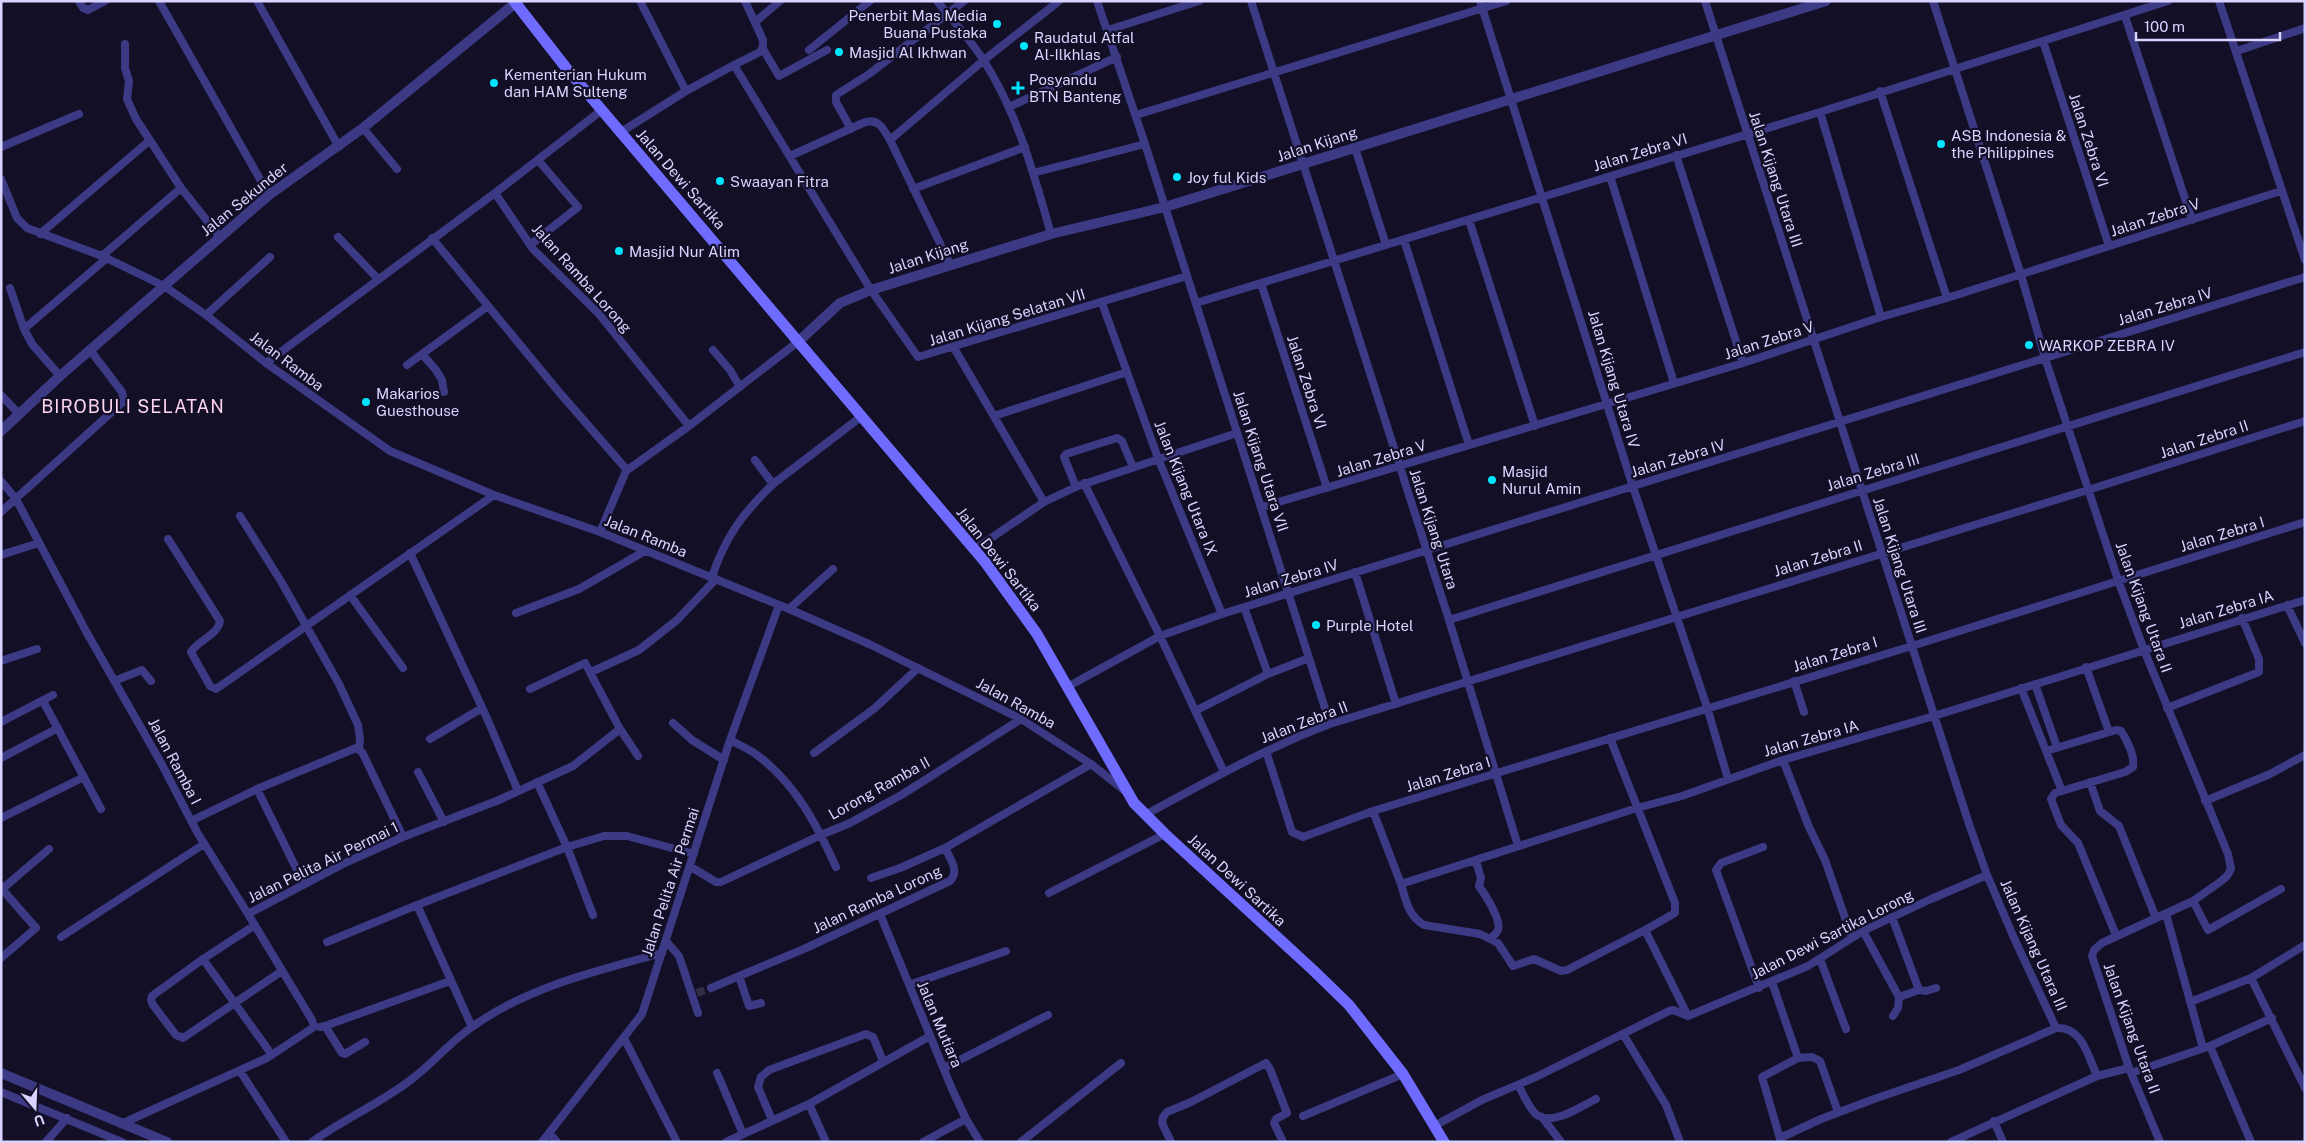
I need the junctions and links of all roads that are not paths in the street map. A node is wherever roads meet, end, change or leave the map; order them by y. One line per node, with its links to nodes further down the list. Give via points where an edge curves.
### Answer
1 (80, 1): 2 (street, via 88,10)
2 (105, 1)
3 (159, 1): 73 (street)
4 (257, 1): 58 (street)
5 (640, 1): 42 (street)
6 (745, 1): 27 (street)
7 (780, 1): 27 (street)
8 (870, 1): 34 (street)
9 (937, 1): 25 (street)
10 (964, 1): 25 (street)
11 (1059, 1): 38 (street)
12 (1097, 1): 29 (street, Jalan Kijang Utara VII)
13 (1165, 1): 24 (street)
14 (1199, 1): 24 (street)
15 (1251, 1): 41 (street, Jalan Kijang Utara)
16 (1506, 1): 23 (street)
17 (1705, 1): 30 (street, Jalan Kijang Utara III)
18 (1826, 1): 30 (street, Jalan Kijang)
19 (1933, 1): 40 (street, Jalan Kijang Utara II)
20 (2168, 1): 26 (street, Jalan Zebra VI)
21 (2220, 1): 36 (street)
22 (516, 2): 46 (main road, Jalan Dewi Sartika); 50 (street, Jalan Sekunder)
23 (1482, 5): 41 (street); 44 (street, Jalan Kijang Utara IV)
24 (1168, 10): 29 (street)
25 (948, 14): 38 (street); 51 (street, via 869,74 836,94 836,102)
26 (2125, 16): 31 (street, Jalan Zebra VI); 77 (street)
27 (755, 22): 33 (street, via 764,43)
28 (2305, 28): 36 (street)
29 (1108, 30): 37 (street, Jalan Kijang Utara VII)
30 (1716, 37): 44 (street, Jalan Kijang); 53 (street, Jalan Kijang Utara III)
31 (2043, 41): 40 (street, Jalan Zebra VI); 86 (street, Jalan Zebra VI)
32 (125, 44): 55 (street, via 125,68 129,82 127,99)
33 (763, 49): 35 (street, via 779,76); 39 (street)
34 (809, 50)
35 (827, 50)
36 (2237, 51): 71 (street)
37 (1117, 57): 45 (street); 49 (street, Jalan Kijang Utara VII)
38 (984, 60): 45 (street); 54 (street)
39 (734, 65): 42 (street); 62 (street, Jalan Kijang Selatan VII)
40 (1955, 69): 43 (street, Jalan Zebra VI); 92 (street, Jalan Kijang Utara II)
41 (1273, 74): 49 (street); 64 (street, Jalan Kijang Utara)
42 (686, 91): 52 (street)
43 (1880, 91): 47 (street, Jalan Zebra VI); 100 (street)
44 (1512, 100): 60 (street, Jalan Kijang); 74 (street, Jalan Kijang Utara IV)
45 (1009, 107): 59 (street)
46 (602, 110): 52 (main road, Jalan Dewi Sartika); 63 (street)
47 (1820, 112): 53 (street, Jalan Zebra VI); 105 (street)
48 (79, 114): 57 (street)
49 (1136, 116): 56 (street, Jalan Kijang Utara VII)
50 (363, 128): 58 (street, Jalan Sekunder); 65 (street)
51 (851, 128): 54 (street, via 874,121 880,124); 62 (street)
52 (621, 132): 107 (main road, Jalan Dewi Sartika)
53 (1746, 134): 61 (street, Jalan Zebra VI); 108 (street, Jalan Kijang Utara III)
54 (890, 140): 70 (street)
55 (149, 141): 69 (street); 78 (street)
56 (1145, 144): 66 (street); 75 (street, Jalan Kijang Utara VII)
57 (1, 147)
58 (339, 147): 73 (street, Jalan Sekunder)
59 (1025, 147): 66 (street); 70 (street)
60 (1355, 148): 64 (street, Jalan Kijang); 85 (street)
61 (1676, 155): 67 (street, Jalan Zebra VI); 116 (street)
62 (790, 156): 99 (street, Jalan Kijang Selatan VII)
63 (538, 160): 72 (street); 84 (street, via 578,207)
64 (1304, 165): 75 (street, Jalan Kijang); 90 (street, Jalan Kijang Utara)
65 (397, 169)
66 (1033, 173): 79 (street)
67 (1610, 176): 74 (street, Jalan Zebra VI); 120 (street)
68 (1, 179): 78 (street, Jalan Ramba, via 18,218 27,228)
69 (181, 188): 80 (street); 87 (street)
70 (913, 188): 91 (street)
71 (2281, 191): 77 (street, Jalan Zebra V); 89 (street)
72 (494, 193): 82 (street); 84 (street, Jalan Ramba Lorong)
73 (268, 195): 80 (street, Jalan Sekunder)
74 (1543, 197): 76 (street, Jalan Zebra VI); 124 (street, Jalan Kijang Utara IV)
75 (1165, 207): 79 (street, Jalan Kijang); 93 (street, Jalan Kijang Utara VII)
76 (1469, 220): 83 (street, Jalan Zebra VI); 131 (street)
77 (2192, 220): 86 (street, Jalan Zebra V)
78 (40, 234): 87 (street, Jalan Ramba)
79 (1051, 234): 91 (street, Jalan Kijang)
80 (220, 237): 97 (street, Jalan Sekunder)
81 (338, 237): 95 (street)
82 (432, 238): 95 (street); 103 (street)
83 (1404, 240): 85 (street, Jalan Zebra VI); 135 (street)
84 (530, 245): 130 (street, Jalan Ramba Lorong, via 599,314)
85 (1386, 245): 90 (street, Jalan Zebra VI)
86 (2109, 246): 92 (street, Jalan Zebra V)
87 (104, 257): 97 (street, Jalan Ramba); 106 (street)
88 (270, 257): 104 (street)
89 (2305, 260)
90 (1333, 261): 96 (street, Jalan Zebra VI); 139 (street, Jalan Kijang Utara)
91 (950, 264): 99 (street, Jalan Kijang)
92 (2021, 275): 100 (street, Jalan Zebra V); 114 (street, Jalan Kijang Utara II)
93 (1187, 276): 101 (street, Jalan Kijang Selatan VII); 102 (street, Jalan Kijang Utara VII)
94 (2305, 277): 114 (street, Jalan Zebra IV)
95 (378, 279): 115 (street)
96 (1261, 283): 102 (street, Jalan Zebra VI); 145 (street, Jalan Zebra VI)
97 (164, 286): 104 (street, Jalan Ramba); 110 (street, Jalan Sekunder)
98 (10, 288): 106 (street)
99 (871, 290): 107 (street, Jalan Kijang, via 840,303); 109 (street, Jalan Kijang Selatan VII, via 916,356)
100 (1947, 298): 105 (street, Jalan Zebra V)
101 (1102, 303): 109 (street, Jalan Kijang Selatan VII); 118 (street, Jalan Kijang Utara IX)
102 (1196, 303): 134 (street, Jalan Kijang Utara VII)
103 (488, 306): 113 (street); 140 (street)
104 (206, 316): 115 (street, Jalan Ramba)
105 (1881, 317): 108 (street, Jalan Zebra V)
106 (24, 328): 119 (street, via 32,344)
107 (799, 341): 121 (street); 126 (main road, Jalan Dewi Sartika)
108 (1812, 341): 116 (street, Jalan Zebra V); 129 (street, Jalan Kijang Utara III)
109 (954, 348): 127 (street)
110 (90, 350): 119 (street, Jalan Sekunder); 149 (street, via 122,392 124,401)
111 (713, 350): 121 (street)
112 (2305, 352): 132 (street, Jalan Zebra III)
113 (422, 354): 117 (street); 122 (street, via 442,380)
114 (2045, 358): 129 (street, Jalan Zebra IV); 132 (street, Jalan Kijang Utara II)
115 (266, 363): 148 (street, Jalan Ramba, via 384,448)
116 (1743, 363): 120 (street, Jalan Zebra V)
117 (407, 365)
118 (1127, 372): 127 (street); 136 (street, Jalan Kijang Utara IX)
119 (60, 376): 125 (street, Jalan Sekunder)
120 (1674, 383): 124 (street, Jalan Zebra V)
121 (740, 387): 130 (street)
122 (444, 392)
123 (1, 395): 125 (street)
124 (1608, 404): 131 (street, Jalan Zebra V); 144 (street, Jalan Kijang Utara IV)
125 (19, 414): 133 (street, Jalan Sekunder)
126 (862, 416): 142 (street); 158 (main road, Jalan Dewi Sartika)
127 (994, 416): 150 (street)
128 (2305, 421): 147 (street, Jalan Zebra II)
129 (1840, 422): 144 (street, Jalan Zebra IV); 146 (street, Jalan Kijang Utara III)
130 (689, 426): 140 (street)
131 (1535, 426): 135 (street, Jalan Zebra V)
132 (2069, 426): 146 (street, Jalan Zebra III); 147 (street, Jalan Kijang Utara II)
133 (1, 431)
134 (1237, 433): 136 (street); 151 (street, Jalan Kijang Utara VII)
135 (1469, 445): 139 (street, Jalan Zebra V)
136 (1158, 458): 138 (street); 177 (street, Jalan Kijang Utara IX)
137 (755, 460): 142 (street)
138 (1132, 467): 143 (street); 143 (street, via 1122,442 1117,438 1066,454 1064,457)
139 (1399, 467): 145 (street, Jalan Zebra V); 160 (street, Jalan Kijang Utara)
140 (628, 470): 155 (street)
141 (1, 481): 149 (street, Jalan Ramba I)
142 (773, 484): 167 (street, via 749,507 730,534 719,553)
143 (1080, 485): 150 (street); 182 (street)
144 (1633, 487): 160 (street, Jalan Zebra IV); 164 (street, Jalan Kijang Utara IV)
145 (1327, 488): 151 (street, Jalan Zebra V)
146 (1861, 490): 162 (street, Jalan Kijang Utara III); 164 (street, Jalan Zebra III)
147 (2088, 490): 162 (street, Jalan Zebra II); 168 (street, Jalan Kijang Utara II)
148 (494, 494): 155 (street, Jalan Ramba); 161 (street)
149 (16, 499): 152 (street); 157 (street, Jalan Ramba I)
150 (1044, 502): 158 (street)
151 (1262, 507): 169 (street, Jalan Kijang Utara VII)
152 (1, 512)
153 (240, 516): 181 (street)
154 (2305, 522): 168 (street, Jalan Zebra I)
155 (600, 532): 159 (street, Jalan Ramba)
156 (168, 539): 181 (street, via 220,622 218,628 192,650 193,658 211,688 222,686)
157 (39, 543): 163 (street); 194 (street, Jalan Ramba I)
158 (975, 549): 199 (main road, Jalan Dewi Sartika, via 1031,625)
159 (645, 551): 167 (street, Jalan Ramba); 176 (street, via 579,589)
160 (1426, 551): 166 (street, Jalan Zebra IV); 180 (street, Jalan Kijang Utara)
161 (410, 553): 170 (street); 206 (street)
162 (1881, 553): 178 (street, Jalan Zebra II); 184 (street, Jalan Kijang Utara III)
163 (1, 555)
164 (1655, 555): 178 (street, Jalan Kijang Utara IV); 180 (street, Jalan Zebra III)
165 (833, 570): 175 (street)
166 (1355, 572): 169 (street, Jalan Zebra IV); 204 (street)
167 (714, 578): 172 (street, Jalan Ramba); 192 (street, via 677,620 643,647)
168 (2118, 580): 184 (street, Jalan Zebra I); 186 (street, Jalan Kijang Utara II)
169 (1288, 592): 174 (street, Jalan Zebra IV); 187 (street, Jalan Kijang Utara VII)
170 (350, 594): 181 (street); 190 (street)
171 (2305, 600): 173 (street, Jalan Zebra IA)
172 (779, 605): 175 (street, Jalan Ramba); 220 (street, Jalan Pelita Air Permai)
173 (2287, 605): 179 (street, Jalan Zebra IA); 183 (street)
174 (1244, 607): 177 (street, Jalan Zebra IV); 193 (street)
175 (789, 609): 191 (street, Jalan Ramba)
176 (516, 613)
177 (1222, 614): 182 (street, Jalan Zebra IV)
178 (1676, 616): 196 (street, Jalan Zebra II); 205 (street, Jalan Kijang Utara IV)
179 (2242, 618): 186 (street, Jalan Zebra IA); 207 (street, via 2259,659 2258,672)
180 (1449, 620): 196 (street, Jalan Kijang Utara)
181 (306, 624): 222 (street, via 355,716)
182 (1160, 636): 199 (street, Jalan Zebra IV); 208 (street)
183 (2305, 643)
184 (1912, 646): 197 (street, Jalan Zebra I); 210 (street, Jalan Kijang Utara III)
185 (37, 649): 188 (street)
186 (2144, 650): 189 (street, Jalan Zebra IA); 207 (street, Jalan Kijang Utara II)
187 (1309, 658): 193 (street); 214 (street, Jalan Kijang Utara VII)
188 (1, 661)
189 (2086, 667): 198 (street, Jalan Zebra IA); 217 (street)
190 (403, 668)
191 (918, 668): 211 (street, Jalan Ramba); 225 (street, via 875,708)
192 (591, 672): 201 (street, via 582,662); 216 (street)
193 (1268, 674): 208 (street)
194 (114, 680): 195 (street, via 142,670); 249 (street, Jalan Ramba I)
195 (151, 681)
196 (1469, 681): 204 (street, Jalan Zebra II); 234 (street, Jalan Kijang Utara)
197 (1794, 681): 205 (street, Jalan Zebra I); 209 (street)
198 (2034, 684): 200 (street, Jalan Zebra IA); 221 (street)
199 (1069, 686): 242 (main road, Jalan Dewi Sartika)
200 (2021, 688): 210 (street, Jalan Zebra IA); 224 (street)
201 (530, 689)
202 (53, 696): 203 (street)
203 (44, 700): 212 (street); 215 (street)
204 (1396, 704): 214 (street, Jalan Zebra II)
205 (1707, 707): 218 (street, Jalan Zebra I); 236 (street, Jalan Kijang Utara IV)
206 (482, 708): 219 (street); 240 (street)
207 (2167, 708): 243 (street, Jalan Kijang Utara II)
208 (1195, 711): 233 (street)
209 (1804, 712)
210 (1934, 716): 230 (street, Jalan Zebra IA); 264 (street, Jalan Kijang Utara III)
211 (1021, 719): 231 (street, Jalan Ramba); 252 (street, Lorong Ramba II, via 903,794)
212 (1, 722)
213 (673, 723): 229 (street, via 692,740)
214 (1330, 724): 223 (street, Jalan Zebra II)
215 (58, 728): 228 (street); 235 (street)
216 (620, 729): 227 (street); 237 (street, Jalan Pelita Air Permai 1, via 579,762)
217 (2109, 732): 221 (street); 238 (street, via 2116,730 2123,734 2132,755 2132,767)
218 (1610, 738): 234 (street, Jalan Zebra I); 244 (street)
219 (430, 739)
220 (730, 740): 229 (street, Jalan Pelita Air Permai); 252 (street, via 757,755 776,771 806,807)
221 (2057, 747): 224 (street)
222 (359, 749): 239 (street, Jalan Ramba I, via 353,748); 253 (street)
223 (1266, 751): 233 (street, Jalan Zebra II); 246 (street, Jalan Zebra I, via 1292,832 1298,836 1303,837)
224 (2046, 751): 241 (street)
225 (814, 753)
226 (2305, 755): 243 (street, via 2270,774)
227 (638, 756)
228 (1, 758)
229 (724, 760): 260 (street, Jalan Pelita Air Permai)
230 (1783, 760): 236 (street, Jalan Zebra IA); 284 (street, via 1809,827 1826,860)
231 (1091, 764): 242 (street, Jalan Ramba); 259 (street, Jalan Ramba Lorong)
232 (418, 772): 250 (street)
233 (1224, 772): 247 (street, Jalan Zebra II)
234 (1497, 774): 246 (street, Jalan Zebra I); 255 (street, Jalan Kijang Utara)
235 (84, 777): 245 (street); 248 (street)
236 (1728, 779): 244 (street, Jalan Zebra IA)
237 (537, 782): 240 (street, Jalan Pelita Air Permai 1); 256 (street)
238 (2090, 782): 241 (street); 278 (street, via 2100,811 2119,826)
239 (257, 789): 249 (street, Jalan Ramba I); 266 (street)
240 (518, 791): 250 (street, Jalan Pelita Air Permai 1)
241 (2062, 791): 282 (street, via 2050,799 2061,825 2078,842)
242 (1129, 795): 247 (main road, Jalan Dewi Sartika)
243 (2205, 801): 271 (street, Jalan Kijang Utara II, via 2228,854 2231,869 2227,876)
244 (1637, 808): 255 (street, Jalan Zebra IA); 280 (street, via 1675,903 1675,913)
245 (101, 809)
246 (1373, 811): 267 (street)
247 (1145, 815): 251 (main road, Jalan Dewi Sartika)
248 (1, 818)
249 (192, 821): 254 (street)
250 (444, 822): 253 (street, Jalan Pelita Air Permai 1)
251 (1165, 834): 270 (street); 332 (main road, Jalan Dewi Sartika, via 1348,1005)
252 (821, 835): 262 (street, Lorong Ramba II, via 721,882); 263 (street)
253 (403, 837): 266 (street, Jalan Pelita Air Permai 1)
254 (204, 844): 273 (street); 283 (street)
255 (1518, 846): 261 (street, Jalan Zebra IA)
256 (567, 847): 260 (street, via 604,836 625,836); 272 (street); 276 (street)
257 (1763, 847): 301 (street, via 1721,863 1716,870)
258 (49, 848): 268 (street)
259 (945, 848): 265 (street); 274 (street, Jalan Ramba Lorong, via 955,871 952,879)
260 (694, 854): 262 (street, Jalan Pelita Air Permai)
261 (1476, 861): 267 (street, Jalan Zebra IA); 285 (street, via 1481,878 1479,886 1499,923 1498,930)
262 (691, 867): 286 (street, Jalan Pelita Air Permai)
263 (836, 867)
264 (1987, 875): 277 (street, Jalan Dewi Sartika Lorong); 316 (street, Jalan Kijang Utara III)
265 (871, 878)
266 (304, 884): 273 (street, Jalan Pelita Air Permai 1)
267 (1400, 884): 285 (street, via 1411,916 1424,925 1480,934)
268 (2, 889): 291 (street, via 36,928)
269 (2281, 889): 271 (street, via 2208,930)
270 (1049, 893)
271 (2193, 901): 275 (street, Jalan Kijang Utara II)
272 (416, 906): 287 (street); 297 (street)
273 (248, 914): 279 (street, Jalan Pelita Air Permai 1)
274 (880, 914): 295 (street, Jalan Ramba Lorong); 299 (street, Jalan Mutiara)
275 (2166, 914): 278 (street, Jalan Kijang Utara II); 306 (street)
276 (593, 915)
277 (1892, 917): 281 (street, Jalan Dewi Sartika Lorong); 303 (street)
278 (2156, 918): 282 (street, Jalan Kijang Utara II)
279 (254, 925): 292 (street); 294 (street, Jalan Pelita Air Permai 1)
280 (1645, 930): 285 (street, via 1561,971 1534,960 1513,966 1498,942); 310 (street)
281 (1863, 931): 284 (street, Jalan Dewi Sartika Lorong); 304 (street)
282 (2116, 935): 328 (street, Jalan Kijang Utara II, via 2097,947 2092,956)
283 (61, 937)
284 (1852, 938): 293 (street, Jalan Dewi Sartika Lorong)
285 (1490, 939)
286 (666, 941): 290 (street, Jalan Pelita Air Permai); 308 (street, via 679,956)
287 (327, 942)
288 (2305, 945): 296 (street)
289 (1006, 951): 299 (street)
290 (662, 953): 315 (street, via 556,985 512,1004); 320 (street, Jalan Pelita Air Permai, via 642,1014)
291 (1, 958)
292 (203, 959): 305 (street); 305 (street, via 152,996 153,1005 180,1038)
293 (1820, 959): 298 (street, Jalan Dewi Sartika Lorong); 317 (street)
294 (282, 971): 305 (street); 314 (street, Jalan Pelita Air Permai 1)
295 (739, 976): 300 (street, Jalan Ramba Lorong); 307 (street, via 748,1005)
296 (2251, 978): 306 (street); 312 (street)
297 (450, 981): 313 (street); 315 (street)
298 (1772, 982): 301 (street, Jalan Dewi Sartika Lorong); 324 (street)
299 (909, 985): 319 (street, Jalan Mutiara)
300 (711, 988)
301 (1758, 988): 310 (street, Jalan Dewi Sartika Lorong)
302 (1936, 988): 303 (street)
303 (1919, 990): 304 (street)
304 (1899, 997): 311 (street)
305 (234, 1002): 323 (street)
306 (2190, 1002): 322 (street)
307 (760, 1003)
308 (698, 1013)
309 (1048, 1015): 327 (street)
310 (1688, 1016): 318 (street, Jalan Dewi Sartika Lorong, via 1669,1011)
311 (1893, 1016)
312 (2272, 1018): 322 (street); 335 (street)
313 (325, 1026): 314 (street); 321 (street, via 342,1053)
314 (314, 1027): 323 (street)
315 (472, 1027): 355 (street, via 412,1080)
316 (2056, 1028): 333 (street, Jalan Kijang Utara III, via 2068,1028 2076,1033); 339 (street, via 1959,1070)
317 (1846, 1029)
318 (1624, 1034): 334 (street, Jalan Dewi Sartika Lorong); 368 (street, via 1666,1106)
319 (930, 1036): 325 (street); 327 (street, Jalan Mutiara)
320 (624, 1038): 348 (street, Jalan Pelita Air Permai); 358 (street)
321 (366, 1042)
322 (2207, 1047): 328 (street); 372 (street)
323 (272, 1055): 329 (street)
324 (1798, 1058): 339 (street, via 1812,1056 1820,1061); 350 (street, via 1762,1077)
325 (883, 1061): 338 (street); 343 (street, via 873,1037 866,1034 769,1070 758,1087)
326 (1121, 1063): 363 (street)
327 (944, 1068): 344 (street, Jalan Mutiara)
328 (2130, 1070): 333 (street); 371 (street, Jalan Kijang Utara II)
329 (240, 1071): 346 (street); 354 (street)
330 (1, 1073): 346 (street)
331 (717, 1073): 349 (street)
332 (1403, 1074): 340 (street); 347 (main road, Jalan Dewi Sartika)
333 (2097, 1076): 345 (street)
334 (1518, 1085): 341 (street, via 1534,1111); 347 (street, Jalan Dewi Sartika Lorong)
335 (2305, 1088)
336 (1, 1092): 342 (street)
337 (1596, 1099): 341 (street, via 1559,1116)
338 (809, 1104): 343 (street); 360 (street)
339 (1838, 1112): 350 (street)
340 (1303, 1116)
341 (1542, 1117): 367 (street)
342 (66, 1118): 351 (street); 352 (street)
343 (772, 1120): 349 (street)
344 (966, 1120): 361 (street); 362 (street, Jalan Mutiara)
345 (1994, 1121): 369 (street); 370 (street)
346 (121, 1124): 353 (street)
347 (1436, 1125): 366 (main road, Jalan Dewi Sartika)
348 (549, 1133): 356 (street, Jalan Pelita Air Permai); 357 (street)
349 (742, 1134): 359 (street)
350 (1780, 1140)
351 (46, 1142)
352 (122, 1142)
353 (166, 1142)
354 (286, 1142)
355 (312, 1142)
356 (542, 1142)
357 (557, 1142)
358 (677, 1142)
359 (726, 1142)
360 (826, 1142)
361 (923, 1142)
362 (980, 1142)
363 (1021, 1142)
364 (1171, 1142): 365 (street, via 1162,1123 1167,1112 1266,1063 1287,1113 1276,1119 1274,1124)
365 (1282, 1142)
366 (1444, 1142)
367 (1561, 1142)
368 (1680, 1142)
369 (1951, 1142)
370 (2003, 1142)
371 (2160, 1142)
372 (2251, 1142)

